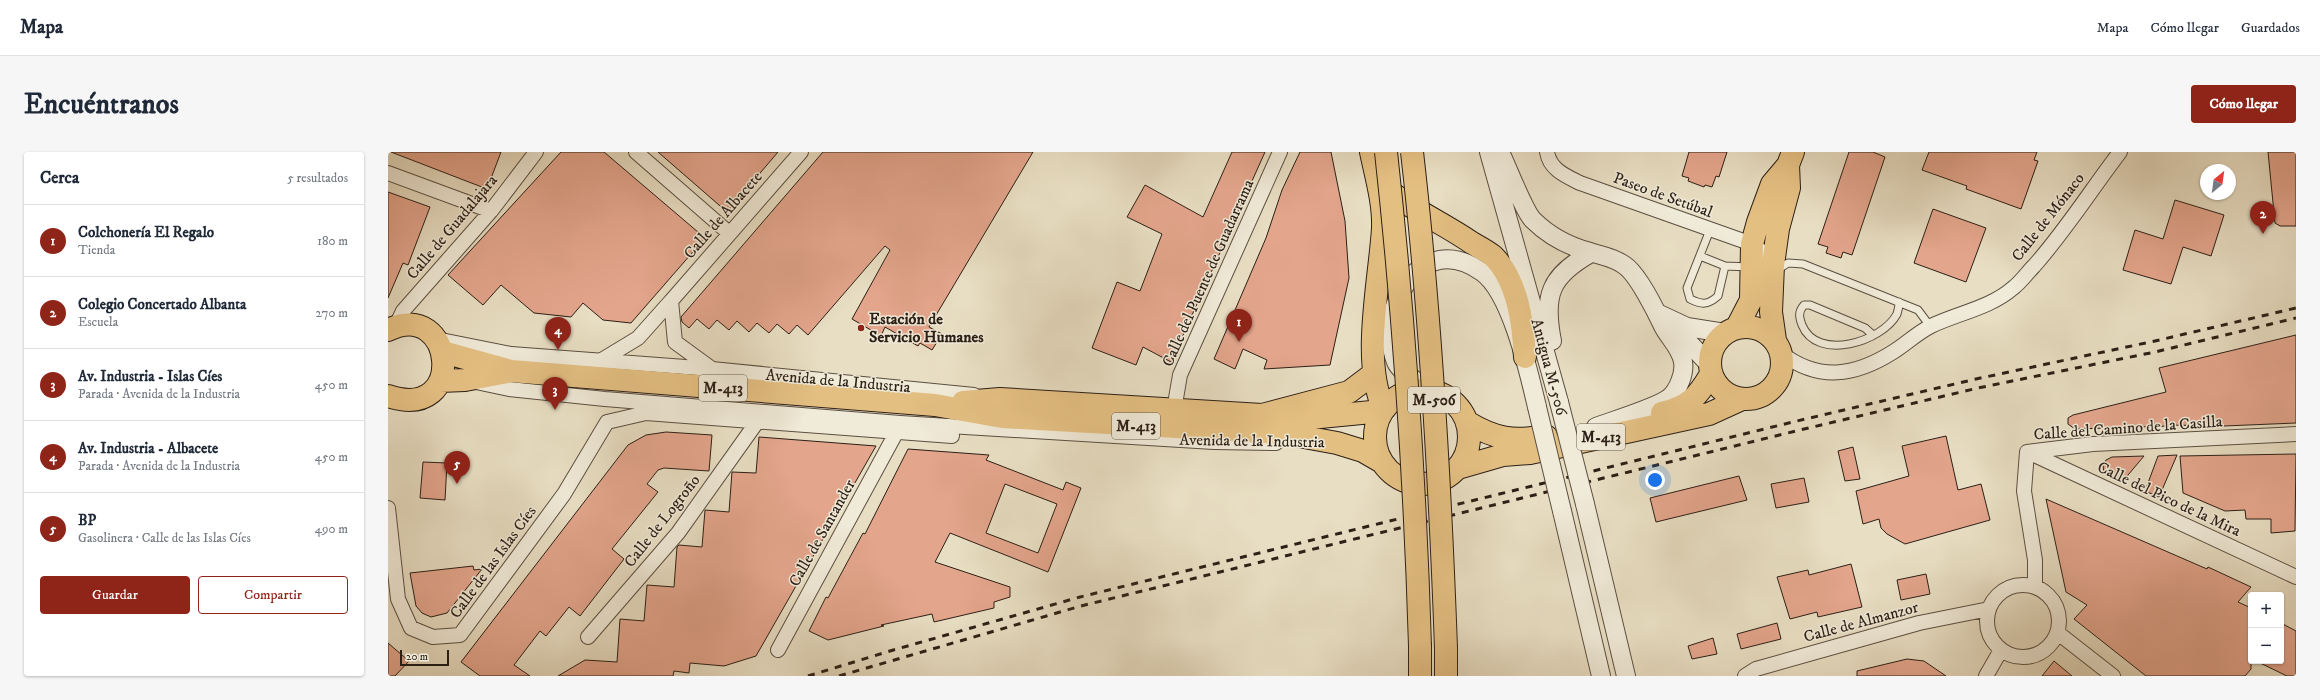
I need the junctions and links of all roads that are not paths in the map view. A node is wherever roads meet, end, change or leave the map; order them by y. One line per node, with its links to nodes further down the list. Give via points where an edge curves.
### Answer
1 (536, 152): 15 (street, Calle de Guadalajara)
2 (636, 152): 17 (street)
3 (801, 152): 17 (street, Calle de Albacete)
4 (1280, 152): 48 (street, Calle del Puente de Guadarrama, via 1180,375)
5 (1371, 152): 14 (main road)
6 (1386, 152): 70 (main road, M-506, bridge, via 1408,383 1416,518)
7 (1412, 152): 71 (main road, M-506, bridge, via 1421,224 1433,386)
8 (1489, 152): 46 (street, Antigua M-506)
9 (1500, 152): 19 (street, via 1531,219 1563,243)
10 (1547, 152): 16 (street, Paseo de Setúbal, via 1557,171 1580,183)
11 (2120, 152): 27 (street, Calle de Mónaco, via 2055,242 2014,288 1996,300)
12 (1790, 158): 18 (main road, via 1772,184); 23 (main road, via 1789,188 1778,229)
13 (388, 172): 15 (street)
14 (1378, 181): 33 (main road, via 1392,195 1493,256 1509,278 1523,326); 38 (main road, via 1383,226 1377,278)
15 (491, 211): 28 (street, Calle de Guadalajara, via 403,311)
16 (1710, 230): 18 (street, Paseo de Setúbal); 20 (lane)
17 (729, 233): 24 (street, Calle de Albacete)
18 (1752, 244): 22 (main road); 23 (street, Paseo de Setúbal, via 1764,253)
19 (1591, 253): 26 (street, via 1607,256 1625,265 1639,283); 46 (street, via 1571,264 1558,277 1550,293 1548,322)
20 (1700, 256): 21 (lane); 21 (lane, via 1687,288 1690,299 1699,304 1709,304 1718,296)
21 (1725, 266): 22 (lane)
22 (1751, 267): 29 (main road, via 1751,300)
23 (1772, 270): 25 (lane, via 1788,263 1803,264); 32 (main road, via 1771,312)
24 (671, 301): 34 (street, Calle de Albacete, via 638,338); 35 (street, via 675,342)
25 (1899, 302): 27 (lane, via 1918,310); 30 (lane, via 1897,314)
26 (1660, 321): 29 (street, via 1687,327); 36 (street, via 1689,342); 54 (street, via 1678,347 1683,362 1677,388 1669,398)
27 (1930, 326): 32 (street, Calle de Mónaco, via 1893,352 1861,369 1834,373 1800,366)
28 (392, 328): 31 (main road, M-413, via 411,325 425,330)
29 (1731, 330): 32 (main road, via 1747,326 1758,328); 36 (main road, M-413, via 1713,347)
30 (1873, 335): 30 (lane, via 1865,328 1810,305 1804,305 1800,310 1803,328 1812,340 1826,345 1847,344)
31 (440, 346): 34 (street, Avenida de la Industria); 37 (main road, Avenida de la Industria / M-413); 40 (main road, via 444,367)
32 (1778, 346): 45 (main road, M-413, via 1782,371 1774,387 1759,397)
33 (1525, 357): 41 (street, Antigua M-506, via 1500,293 1483,272 1464,262 1440,260 1421,266 1405,282 1395,305 1391,340 1396,363); 72 (street, Antigua M-506, bridge)
34 (600, 361): 35 (street, Avenida de la Industria)
35 (712, 369): 44 (street, Avenida de la Industria, via 936,390)
36 (1710, 369): 45 (main road, via 1723,391); 54 (main road, M-413, via 1697,395 1681,408)
37 (511, 371): 39 (main road, Avenida de la Industria / M-413); 47 (main road, Avenida de la Industria / M-413)
38 (1373, 374): 49 (main road); 50 (main road, via 1349,392)
39 (465, 380): 40 (main road, Avenida de la Industria / M-413); 43 (street, Avenida de la Industria, via 509,389)
40 (440, 381): 42 (main road, via 430,392 417,399 402,400)
41 (1430, 390): 49 (main road, via 1398,396); 53 (main road, M-413, via 1446,396 1459,408)
42 (388, 396)
43 (605, 399): 51 (street); 57 (street, Avenida de la Industria, via 900,423)
44 (1000, 399): 47 (main road, M-413); 48 (main road, M-413)
45 (1742, 399): 61 (main road, M-413, via 1708,414 1530,453 1503,455)
46 (1559, 402): 73 (street, Antigua M-506, bridge)
47 (935, 405): 58 (main road, M-413, via 1002,417 1282,433)
48 (1174, 410): 50 (main road, M-413)
49 (1383, 410): 50 (main road, M-413, via 1320,417); 60 (main road, M-413, via 1375,436 1377,452)
50 (1262, 415)
51 (607, 422): 52 (street, Avenida de la Industria, via 646,413); 62 (street, Calle de las Islas Cíes, via 564,494 460,635 433,637 411,628 398,600)
52 (757, 422): 55 (street, Avenida de la Industria); 67 (street, Calle de Logroño, via 678,533)
53 (1467, 422): 54 (main road, M-413, via 1489,435 1529,439); 61 (main road, M-413, via 1470,440)
54 (1596, 426)
55 (896, 433): 57 (street, Avenida de la Industria, via 1082,443); 68 (street, Calle de Santander)
56 (2296, 434): 59 (street, Calle del Camino de la Casilla, via 2092,444)
57 (1095, 435): 58 (street, Avenida de la Industria, via 1214,442)
58 (1337, 443): 60 (main road, M-413, via 1363,451)
59 (2027, 452): 63 (street, Calle del Pico de la Mira); 64 (street, Calle del Camino de la Casilla, via 2024,491 2035,560)
60 (1382, 462): 61 (main road, M-413, via 1392,474 1416,484 1432,483 1448,477)
61 (1458, 468)
62 (388, 508)
63 (2296, 577)
64 (2035, 587): 65 (street, via 2024,584 2013,586 1998,595); 66 (street, via 2041,588 2053,600 2058,610)
65 (1989, 609): 69 (street, via 1988,631 1993,642); 74 (street, Calle de Almanzor, via 1919,623 1756,669)
66 (2058, 633): 69 (street, via 2044,651 2034,656 2011,655); 76 (street)
67 (588, 637)
68 (778, 650)
69 (2001, 650): 75 (street)
70 (1420, 676)
71 (1446, 676)
72 (1601, 676)
73 (1626, 676)
74 (1745, 676)
75 (1986, 676)
76 (2113, 676)

